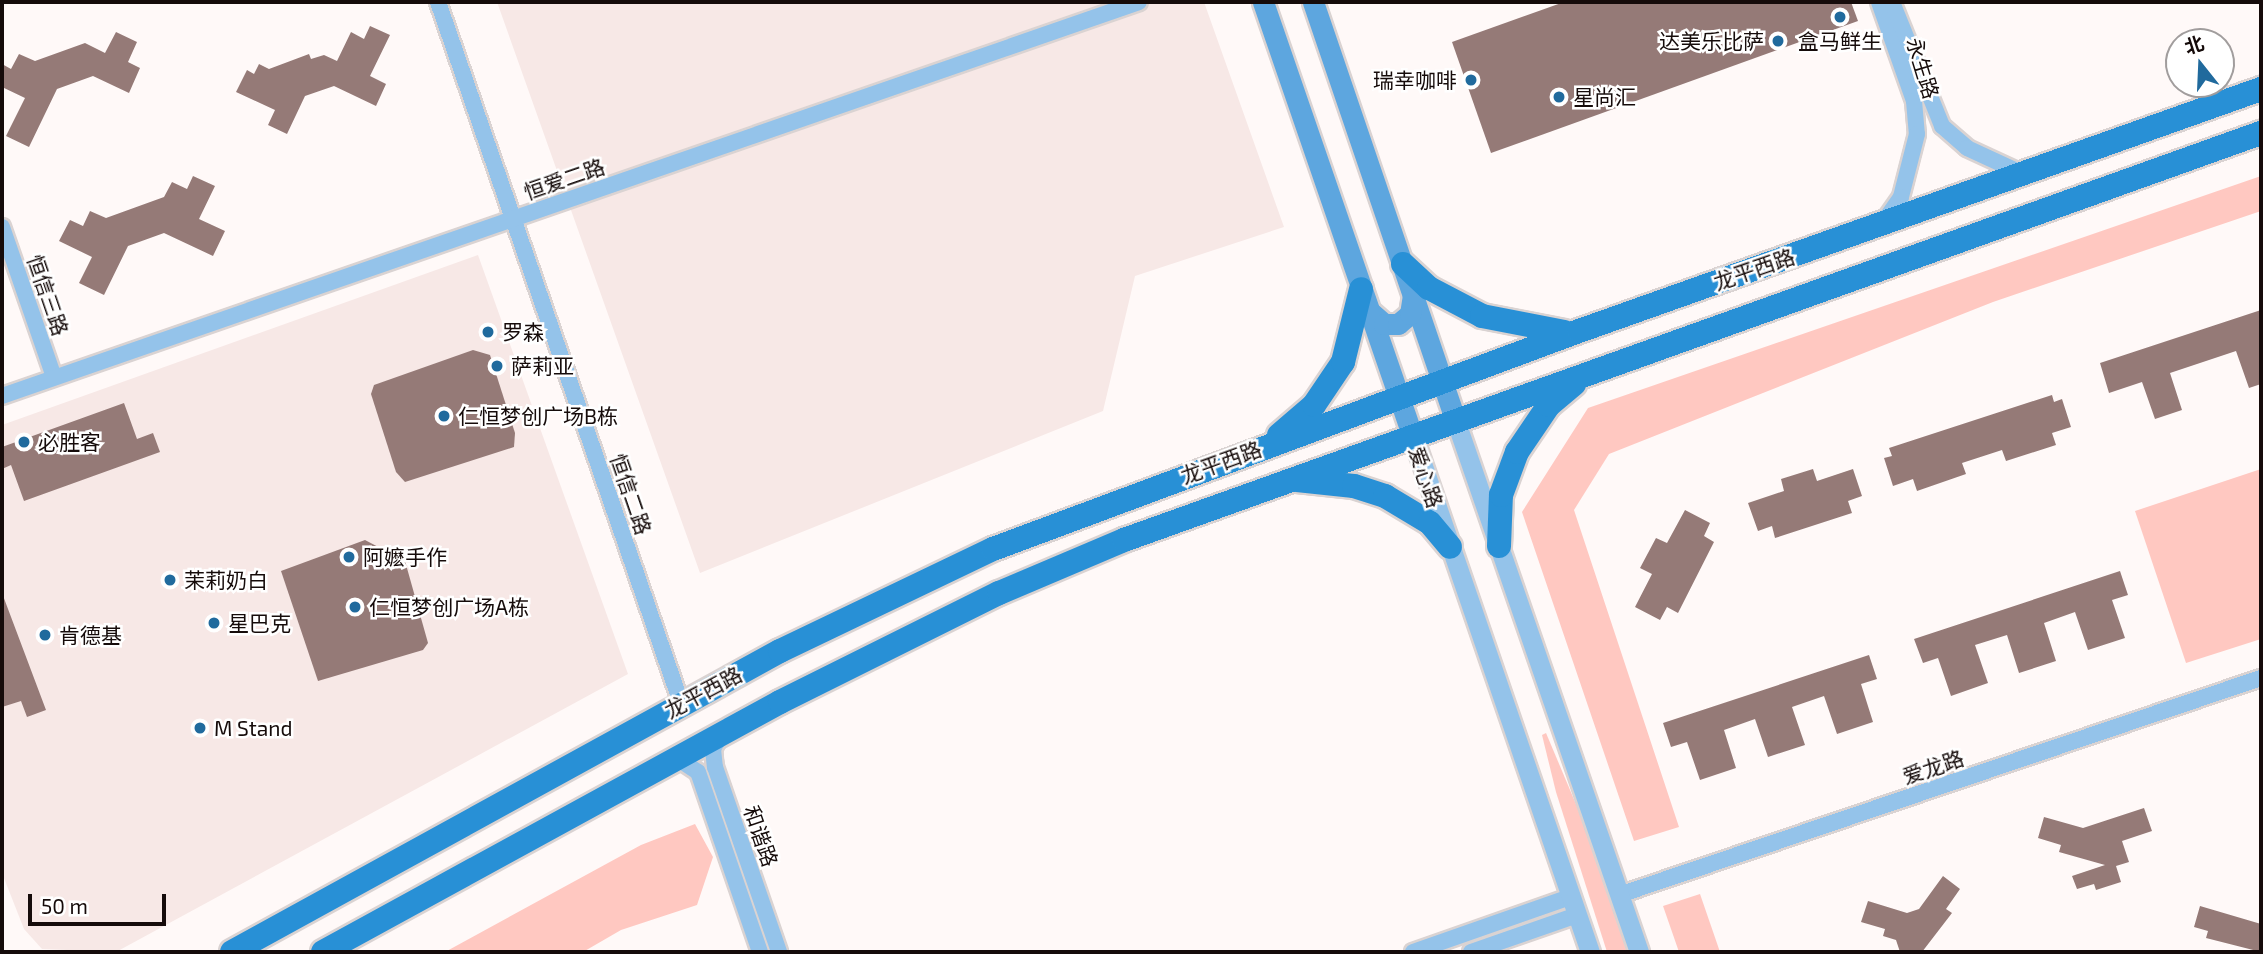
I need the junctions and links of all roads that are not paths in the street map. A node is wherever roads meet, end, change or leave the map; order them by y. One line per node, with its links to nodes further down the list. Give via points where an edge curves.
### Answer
1 (438, 2): 10 (street, 恒信二路)
2 (1139, 2): 10 (street, 恒爱二路)
3 (1264, 2): 15 (main road, 爱心路)
4 (1313, 2): 13 (main road)
5 (1880, 2): 11 (street, 永生路, via 1914,101 1917,134 1905,187)
6 (1892, 2): 9 (street, via 1942,126 1994,164)
7 (2261, 89): 9 (main road, 龙平西路)
8 (2261, 133): 17 (main road, 龙平西路)
9 (2023, 174): 11 (main road, 龙平西路)
10 (513, 219): 18 (street, 恒爱二路); 29 (street, 恒信二路)
11 (1882, 224): 16 (main road, 龙平西路)
12 (2, 227): 18 (street, 恒信三路)
13 (1404, 264): 14 (main road); 16 (main road, via 1429,288 1482,316 1543,332)
14 (1413, 295): 15 (main road, via 1410,314 1398,324 1384,324); 19 (main road)
15 (1365, 300): 21 (main road, 爱心路); 24 (main road, via 1331,383 1292,427)
16 (1579, 331): 19 (main road, 龙平西路)
17 (1595, 370): 22 (main road, 龙平西路); 26 (main road, via 1549,405 1517,452 1501,495)
18 (54, 377): 20 (street, 恒爱二路)
19 (1442, 382): 21 (main road, 龙平西路); 22 (main road)
20 (2, 396)
21 (1399, 397): 23 (main road, 爱心路); 24 (main road, 龙平西路)
22 (1455, 419): 23 (main road, 龙平西路); 26 (street)
23 (1412, 434): 25 (main road, 龙平西路); 27 (street, 爱心路)
24 (1256, 450): 29 (main road, 龙平西路, via 993,549)
25 (1282, 480): 27 (main road, via 1319,480 1385,496 1430,523); 30 (main road, 龙平西路, via 999,593)
26 (1499, 546): 32 (street)
27 (1450, 547): 33 (street, 爱心路)
28 (2261, 678): 32 (street, 爱龙路)
29 (681, 704): 34 (main road, 龙平西路)
30 (721, 734): 31 (main road, 龙平西路); 37 (street, 和谐路, via 713,749 715,767)
31 (677, 758): 35 (main road, 龙平西路); 36 (street, 和谐路, via 698,772)
32 (1619, 895): 41 (street)
33 (1574, 906): 38 (street); 39 (street); 40 (street, 爱心路)
34 (232, 952)
35 (323, 952)
36 (760, 952)
37 (779, 952)
38 (1413, 952)
39 (1471, 952)
40 (1590, 952)
41 (1639, 952)

